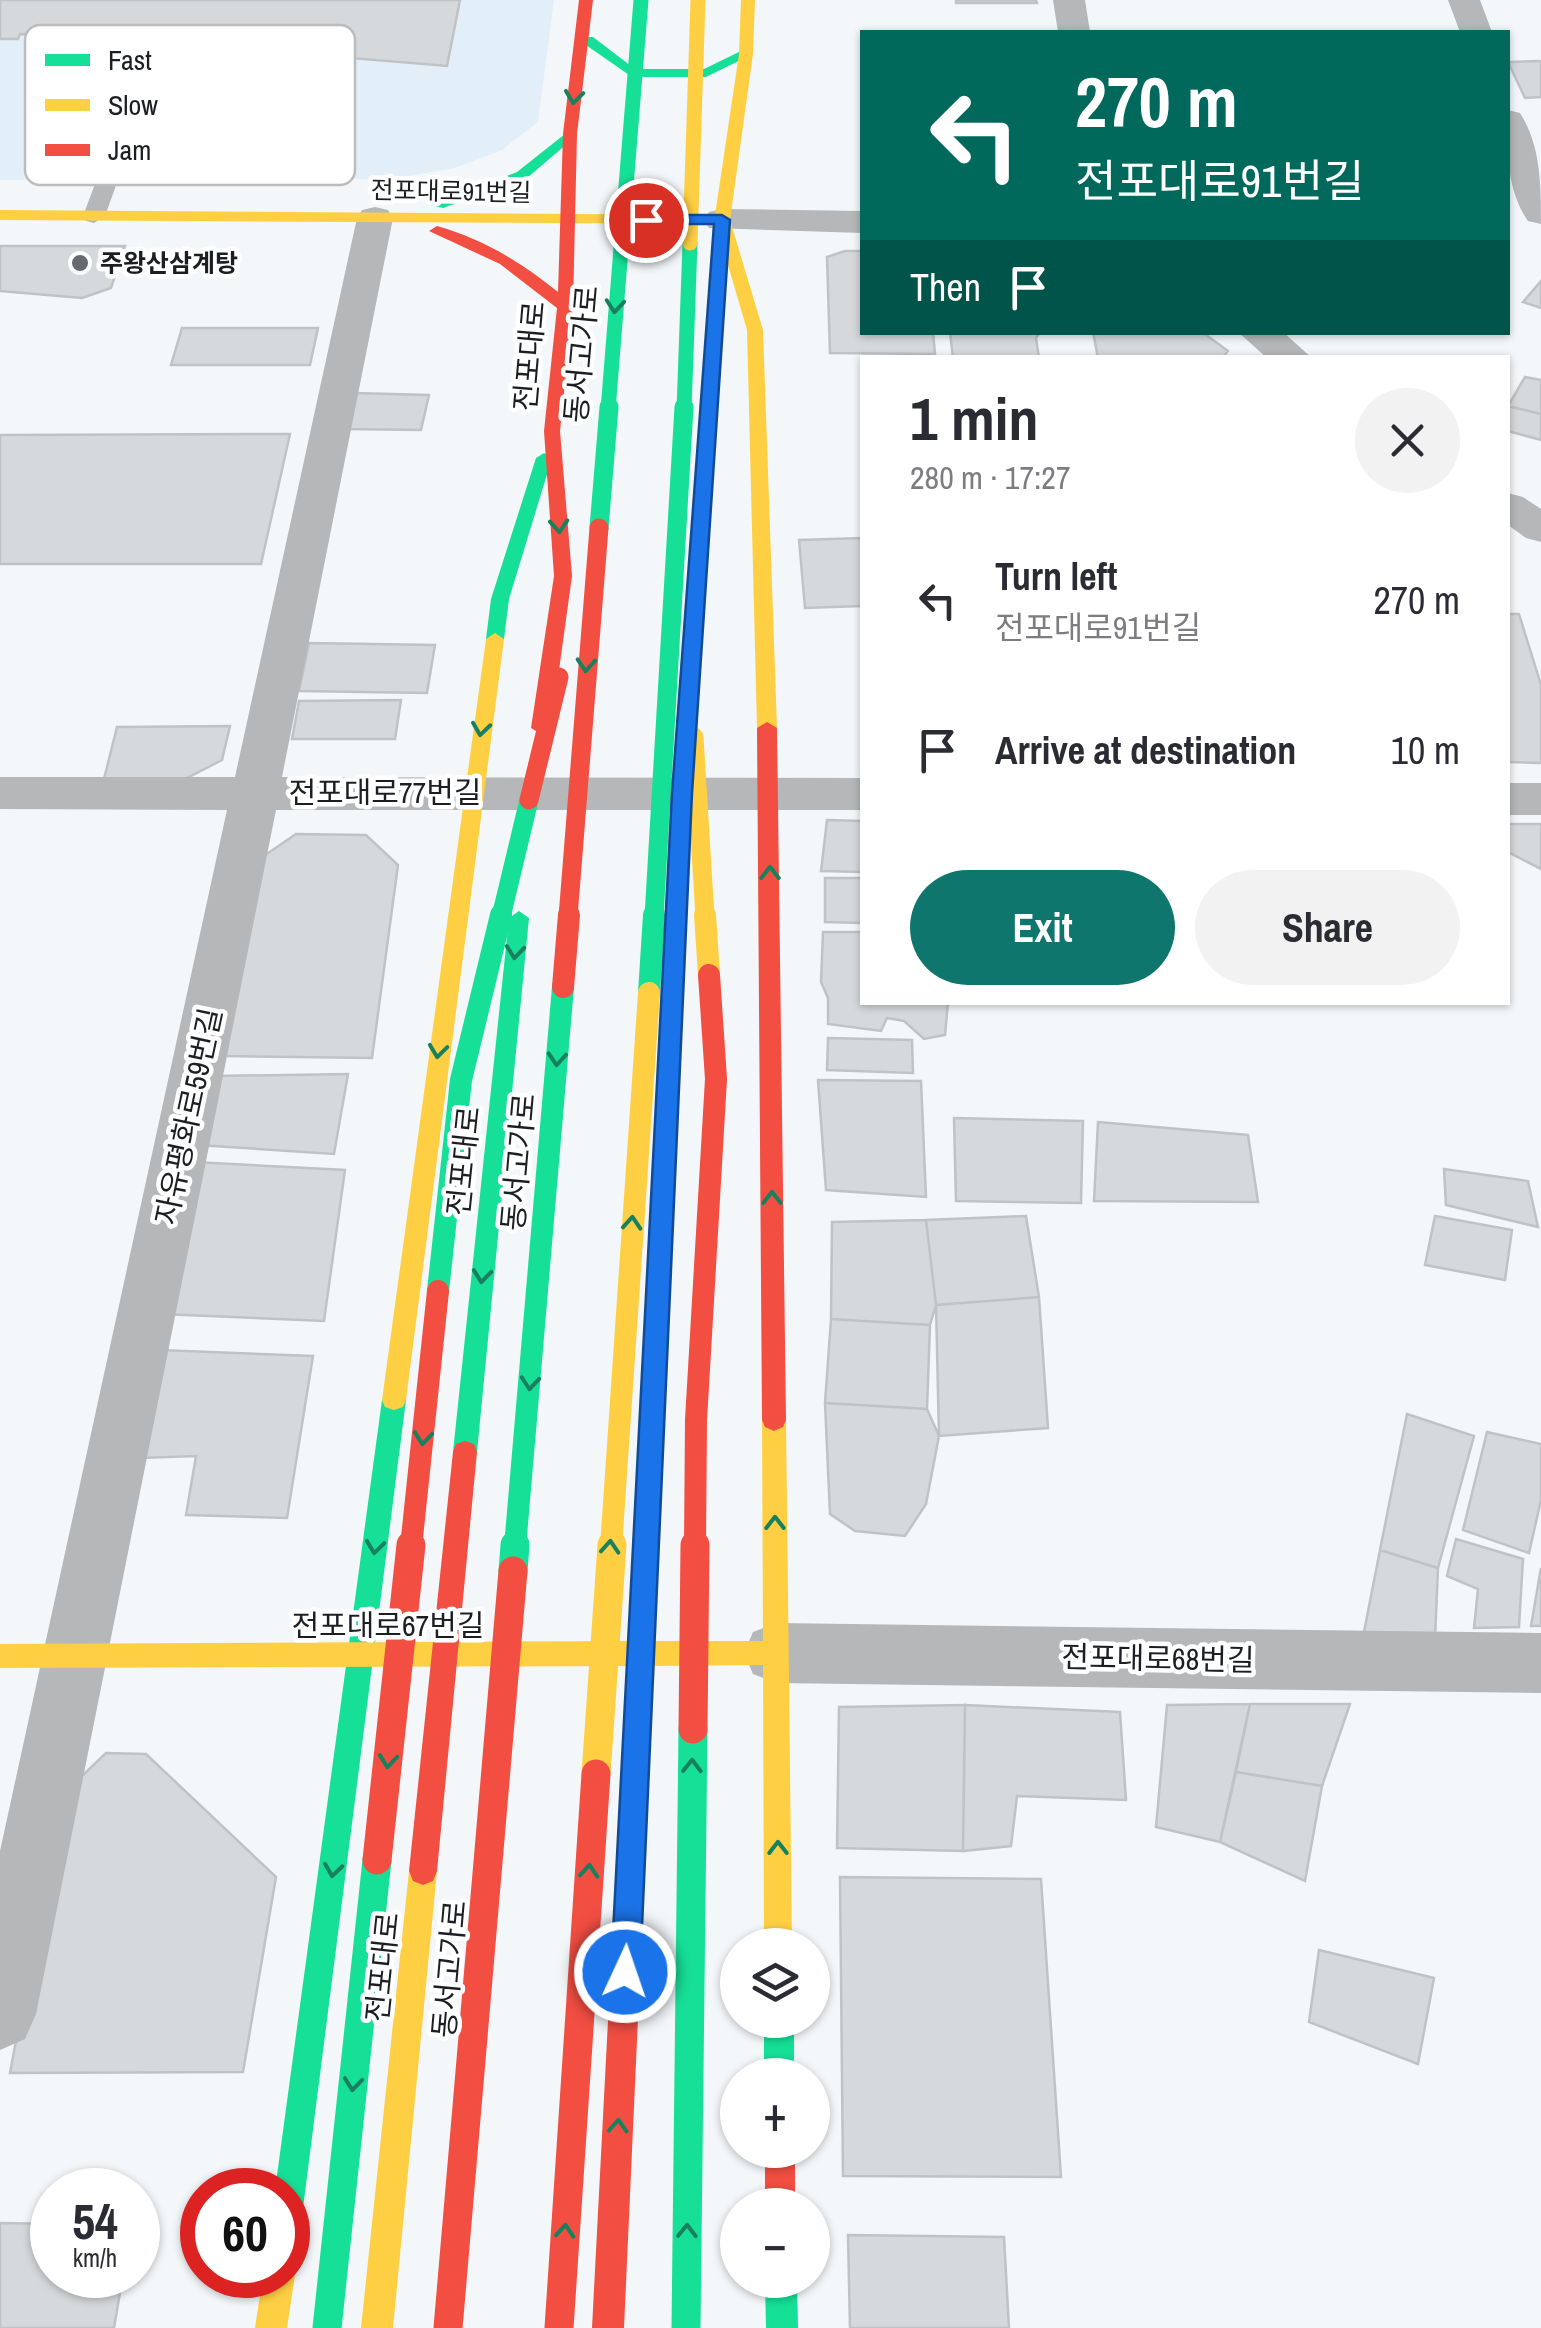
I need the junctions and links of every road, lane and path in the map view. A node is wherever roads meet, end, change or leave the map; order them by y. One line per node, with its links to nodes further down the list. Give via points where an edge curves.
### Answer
1 (586, 0): 9 (main road, 전포대로)
2 (641, 0): 28 (main road, 동서고가로, one-way to 28, bridge)
3 (698, 0): 29 (main road, bridge)
4 (748, 0): 10 (main road)
5 (1069, 0): 7 (street)
6 (1464, 0): 8 (street)
7 (1074, 30)
8 (1475, 30)
9 (582, 36): 10 (main road, via 632,73 706,74); 12 (main road, 전포대로, one-way to 12)
10 (746, 54): 19 (main road)
11 (1510, 126): 14 (street)
12 (570, 134): 17 (main road, via 522,175 459,200); 18 (main road, 전포대로)
13 (106, 185): 16 (lane)
14 (1541, 213)
15 (0, 215): 16 (main road, 전포대로91번길)
16 (94, 216): 17 (main road, 전포대로91번길)
17 (375, 218): 18 (main road, 전포대로91번길); 23 (main road, via 461,237 521,265); 31 (street, 자유평화로59번길)
18 (569, 219): 19 (main road, 전포대로91번길); 23 (main road, 전포대로)
19 (722, 220): 20 (street); 35 (main road); 36 (main road, via 756,330)
20 (860, 222)
21 (1510, 232): 22 (street)
22 (1541, 233)
23 (564, 307): 26 (main road, 전포대로)
24 (1261, 335): 25 (street)
25 (1290, 355)
26 (552, 431): 32 (main road, one-way to 32, via 500,598); 33 (main road, 전포대로, one-way to 33, via 563,576)
27 (1510, 507): 30 (street)
28 (597, 519): 55 (main road, one-way to 55, bridge, via 461,1080); 57 (main road, 동서고가로, one-way to 57, bridge)
29 (680, 522): 58 (main road, one-way to 29, bridge); 60 (main road, one-way to 29, bridge, via 696,1420 716,1080)
30 (1541, 529)
31 (256, 792): 32 (street, 전포대로77번길); 34 (street, 전포대로77번길); 44 (street, 자유평화로59번길)
32 (472, 792): 33 (street, 전포대로77번길); 45 (main road, one-way to 45)
33 (532, 792): 35 (street, 전포대로77번길); 42 (main road, 전포대로, one-way to 42)
34 (0, 793)
35 (682, 793): 36 (street, 전포대로77번길); 40 (main road)
36 (770, 794): 37 (street, 전포대로77번길); 43 (main road, one-way to 36)
37 (860, 794)
38 (1510, 799): 39 (street)
39 (1541, 799)
40 (672, 1008)
41 (666, 1126): 46 (main road)
42 (442, 1654): 45 (main road, 전포대로67번길); 46 (main road, 전포대로67번길); 56 (main road, 전포대로)
43 (776, 1654): 46 (main road, 전포대로67번길); 48 (street, 전포대로68번길); 49 (main road, one-way to 43)
44 (75, 1655): 45 (main road, 전포대로67번길); 47 (main road, 전포대로67번길); 50 (street, 자유평화로59번길)
45 (361, 1655): 51 (main road, one-way to 51)
46 (640, 1655): 59 (main road, one-way to 46)
47 (0, 1656)
48 (1541, 1663)
49 (778, 1928)
50 (0, 2014)
51 (293, 2168)
52 (275, 2298): 54 (main road)
53 (781, 2298): 61 (main road)
54 (272, 2328)
55 (327, 2328)
56 (377, 2328)
57 (448, 2328)
58 (559, 2328)
59 (608, 2328)
60 (686, 2328)
61 (782, 2328)

